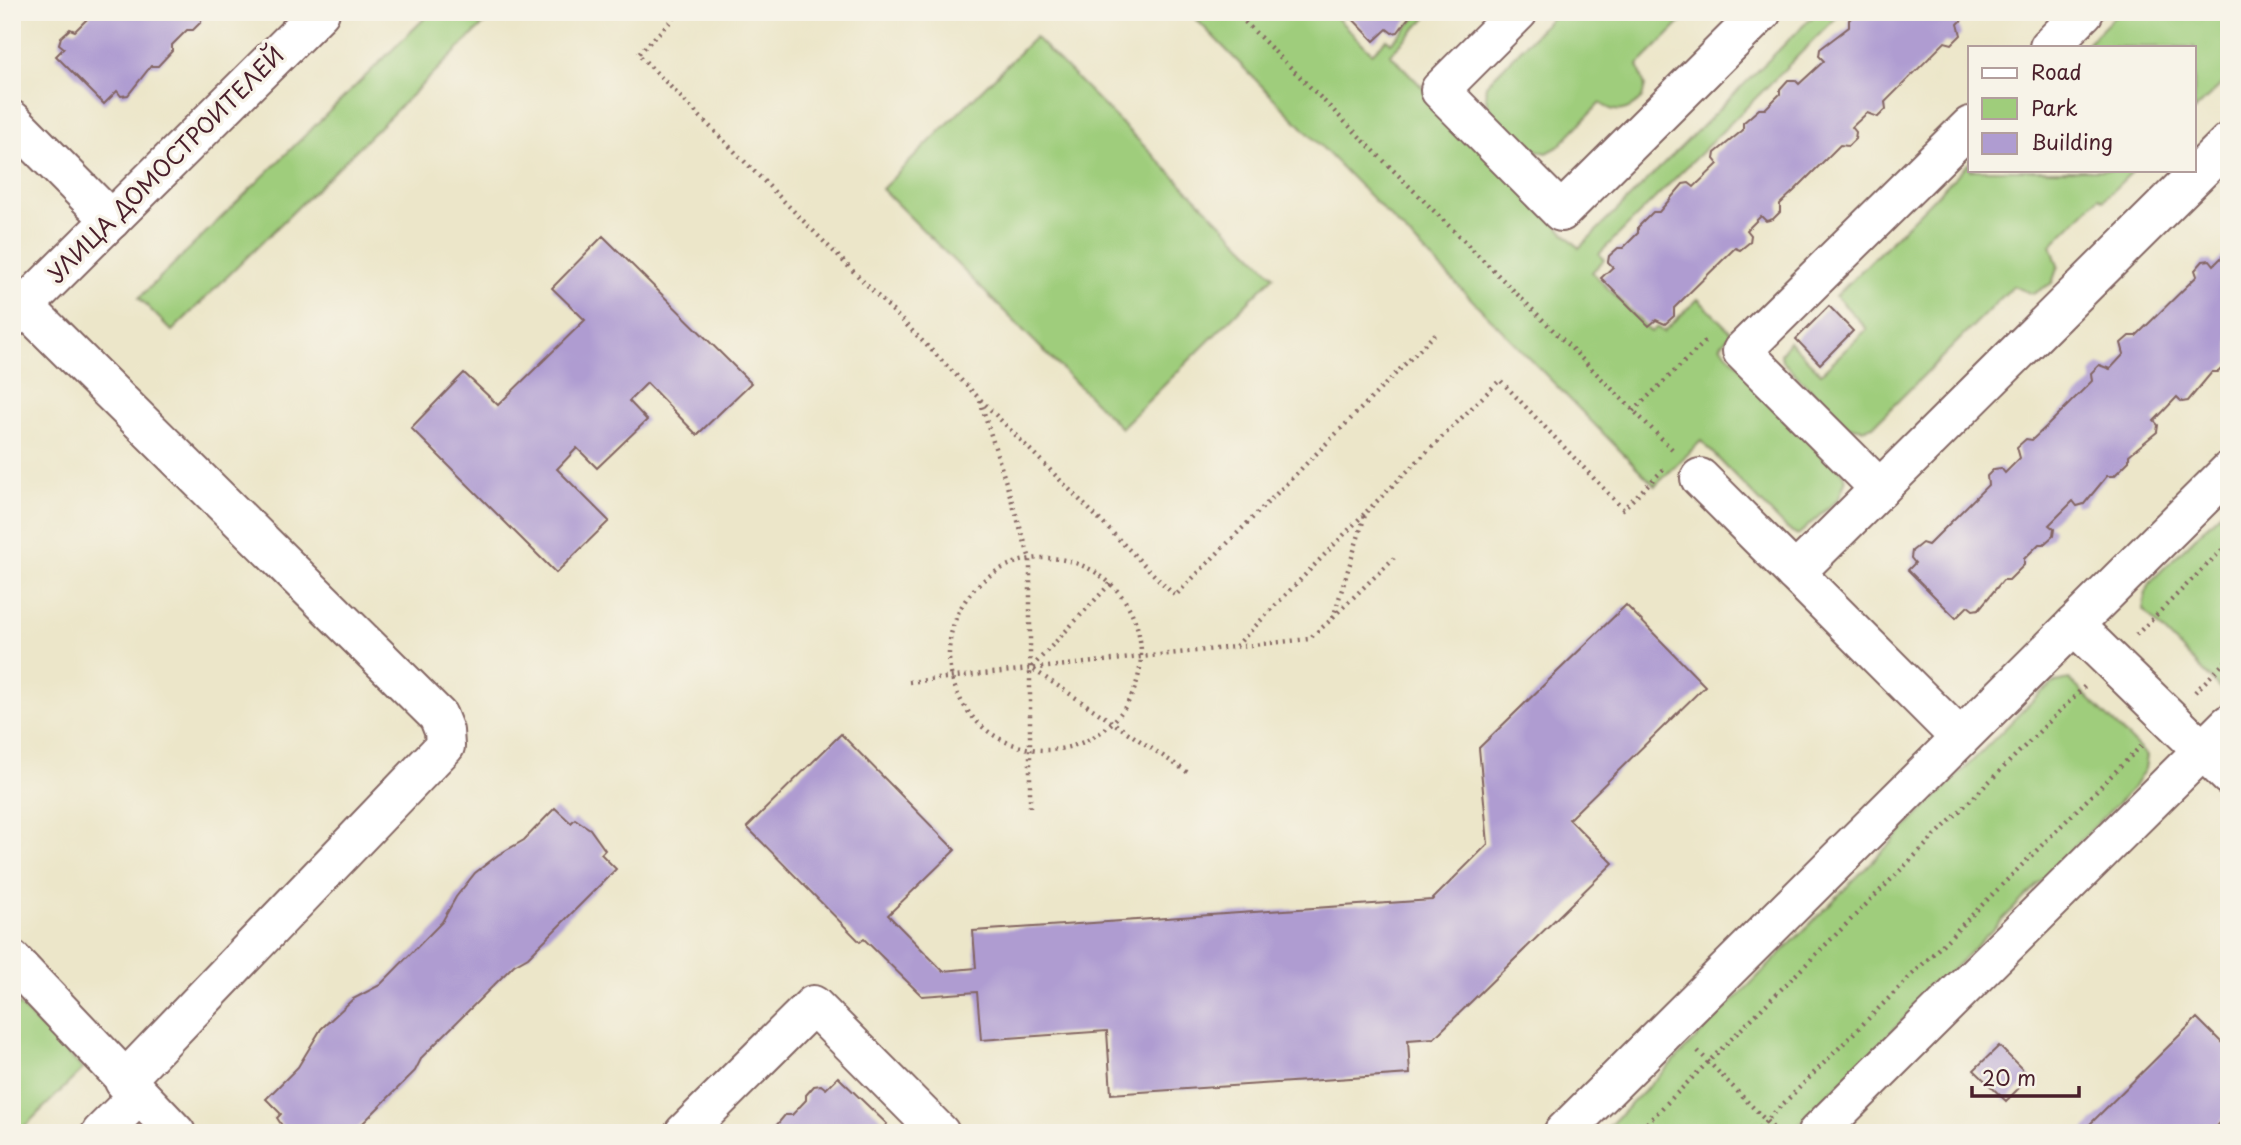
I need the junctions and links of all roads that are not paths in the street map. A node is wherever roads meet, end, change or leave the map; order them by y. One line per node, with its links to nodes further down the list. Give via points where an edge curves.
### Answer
1 (320, 12): 9 (street, УЛИЦА ДОМОСТРОИТЕЛЕЙ)
2 (1518, 12): 3 (street, via 1440,90 1561,212)
3 (1762, 12)
4 (2084, 12): 5 (street)
5 (2050, 46)
6 (12, 120): 9 (street)
7 (1968, 128): 13 (street, via 1742,351)
8 (2229, 142): 13 (street)
9 (111, 220): 10 (street, УЛИЦА ДОМОСТРОИТЕЛЕЙ)
10 (18, 312): 19 (street, via 438,716 444,731 445,746)
11 (2229, 471): 15 (street)
12 (1700, 478): 14 (street)
13 (1880, 489): 14 (street)
14 (1795, 573): 16 (street)
15 (2074, 625): 16 (street); 17 (street, via 2169,718)
16 (1960, 738): 24 (street)
17 (2220, 750): 25 (street)
18 (12, 960): 19 (street)
19 (131, 1088): 20 (street); 21 (street)
20 (101, 1133)
21 (176, 1133)
22 (684, 1133): 23 (street, via 813,1005)
23 (940, 1133)
24 (1563, 1133)
25 (1817, 1133)

